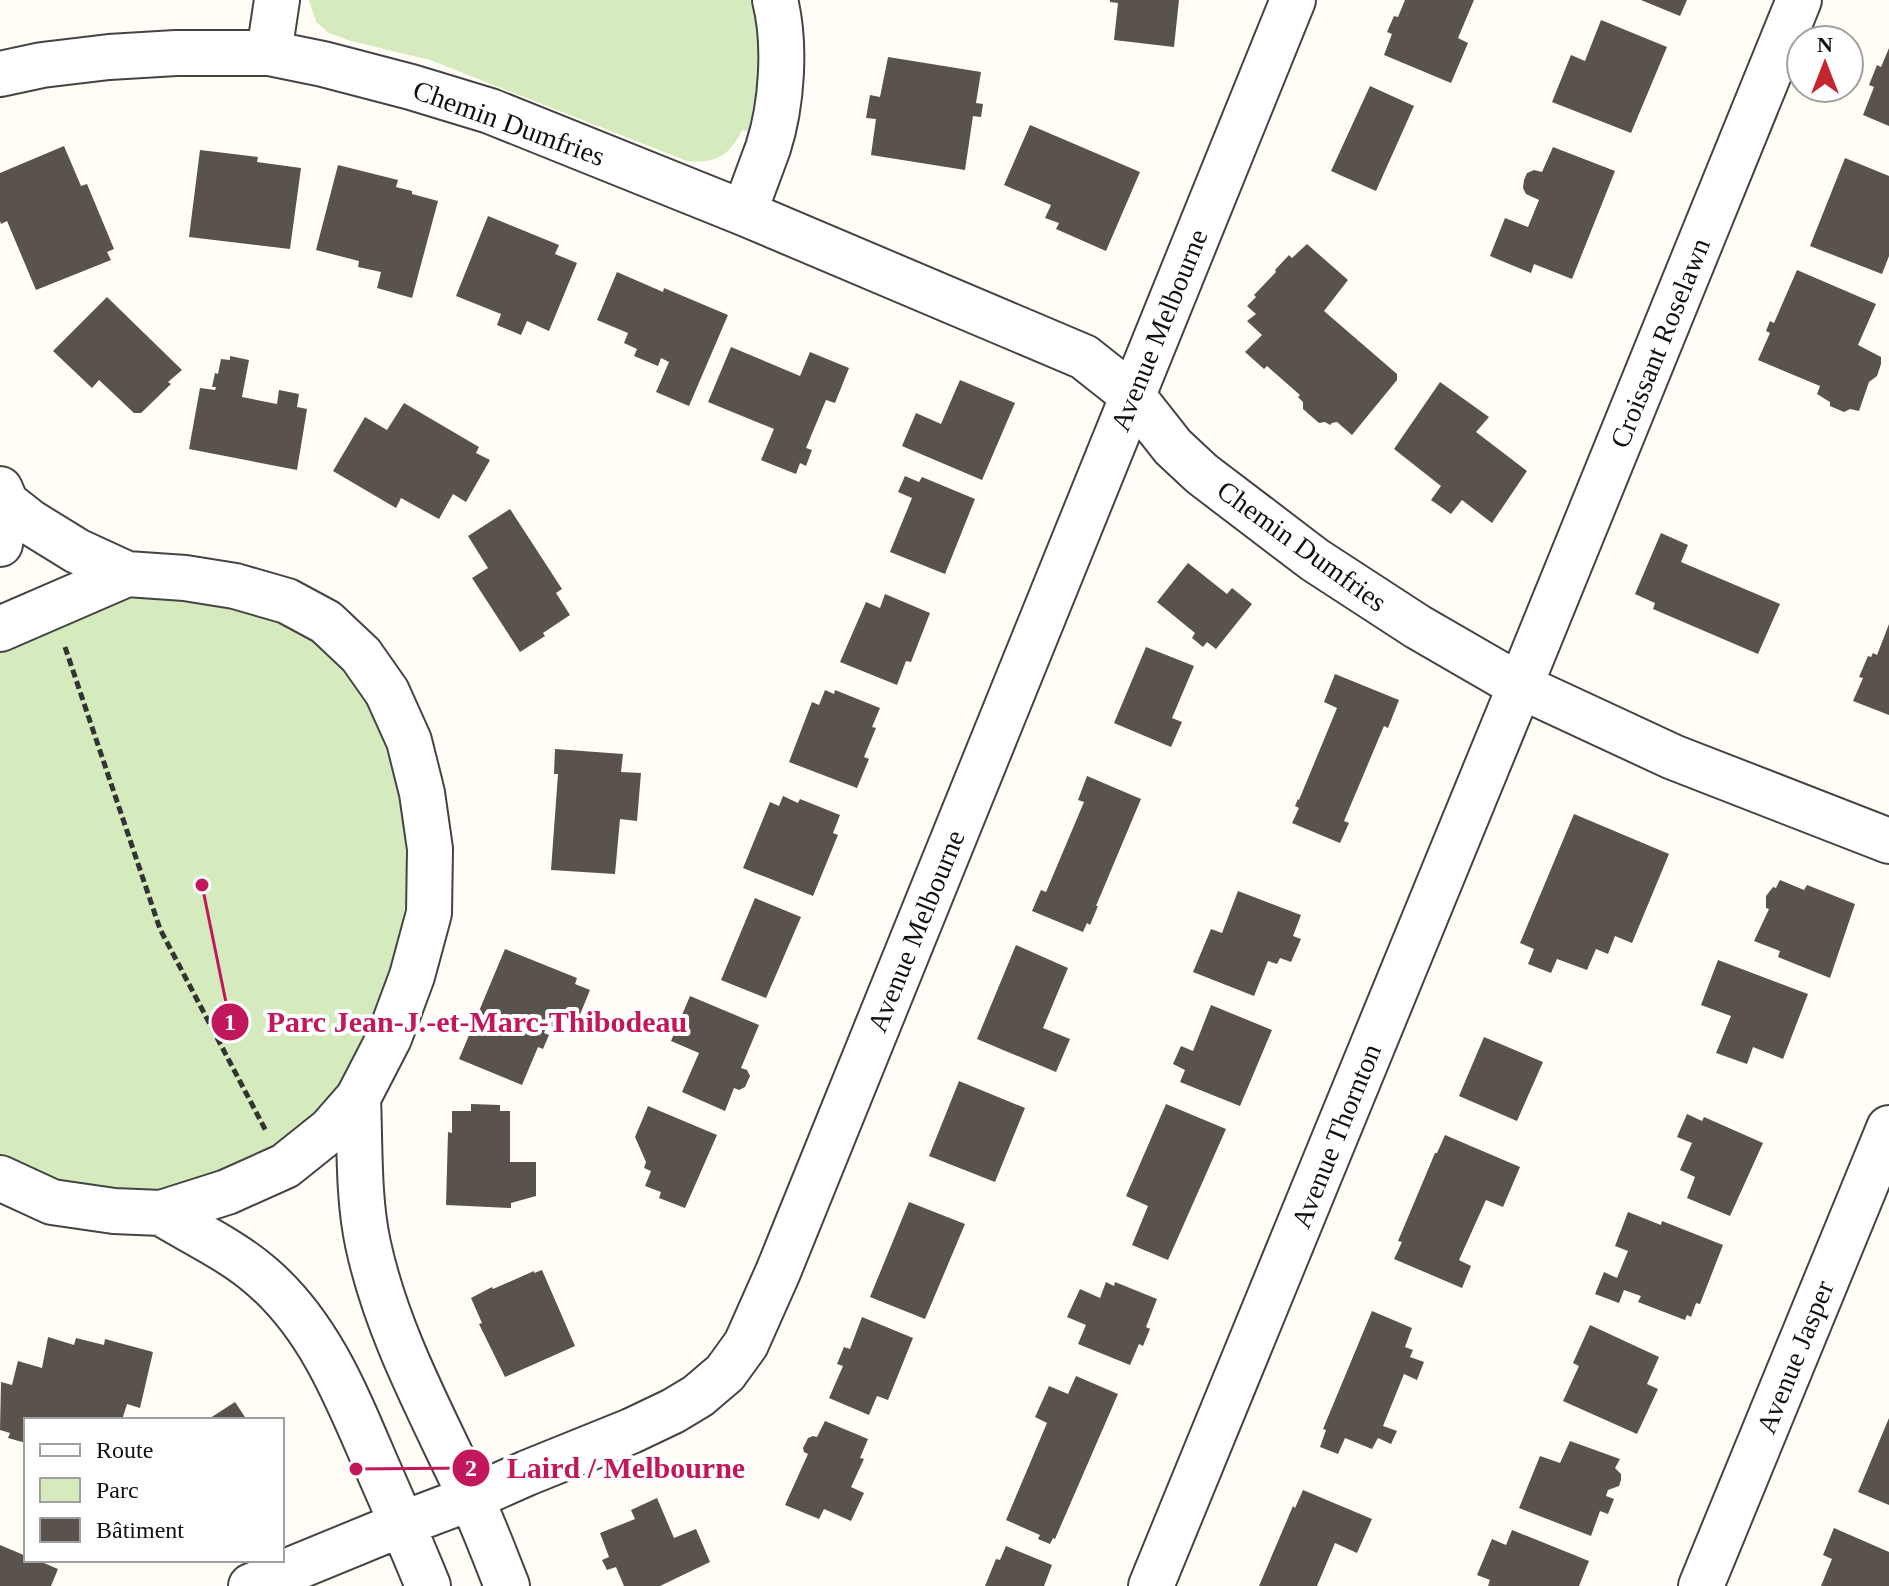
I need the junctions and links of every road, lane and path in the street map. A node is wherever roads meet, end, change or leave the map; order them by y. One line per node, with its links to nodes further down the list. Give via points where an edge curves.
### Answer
1 (277, 0): 5 (street)
2 (775, 0): 7 (street, via 781,69 777,107)
3 (1293, 0): 8 (street, Avenue Melbourne)
4 (1799, 0): 13 (street, Croissant Roselawn)
5 (269, 53): 6 (street, Chemin Dumfries, via 109,57); 7 (street, Chemin Dumfries, via 490,111)
6 (0, 74)
7 (744, 213): 8 (street, Chemin Dumfries, via 1084,357)
8 (1132, 395): 13 (street, Chemin Dumfries, via 1173,447 1260,519 1370,597); 20 (street, Avenue Melbourne, via 746,1344 725,1373 673,1411)
9 (2, 512): 10 (street)
10 (127, 574): 11 (street); 15 (street, via 235,586 287,601 326,622 361,655 387,692 409,741 430,849 429,913 389,1038)
11 (0, 629)
12 (61, 634): 17 (path, via 160,929)
13 (1520, 686): 14 (street, Chemin Dumfries, via 1673,757); 25 (street, Avenue Thornton)
14 (1889, 841)
15 (358, 1098): 19 (street, via 330,1130 285,1166); 20 (street, via 367,1242 379,1286 413,1378)
16 (1889, 1128): 26 (street, Avenue Jasper)
17 (267, 1132)
18 (0, 1178): 19 (street, via 52,1202)
19 (161, 1213): 21 (street, via 260,1274 306,1323 345,1391)
20 (471, 1498): 21 (street, Avenue Melbourne); 24 (street)
21 (402, 1524): 22 (street, Avenue Melbourne); 23 (street)
22 (251, 1586)
23 (428, 1586)
24 (507, 1586)
25 (1151, 1586)
26 (1701, 1586)

